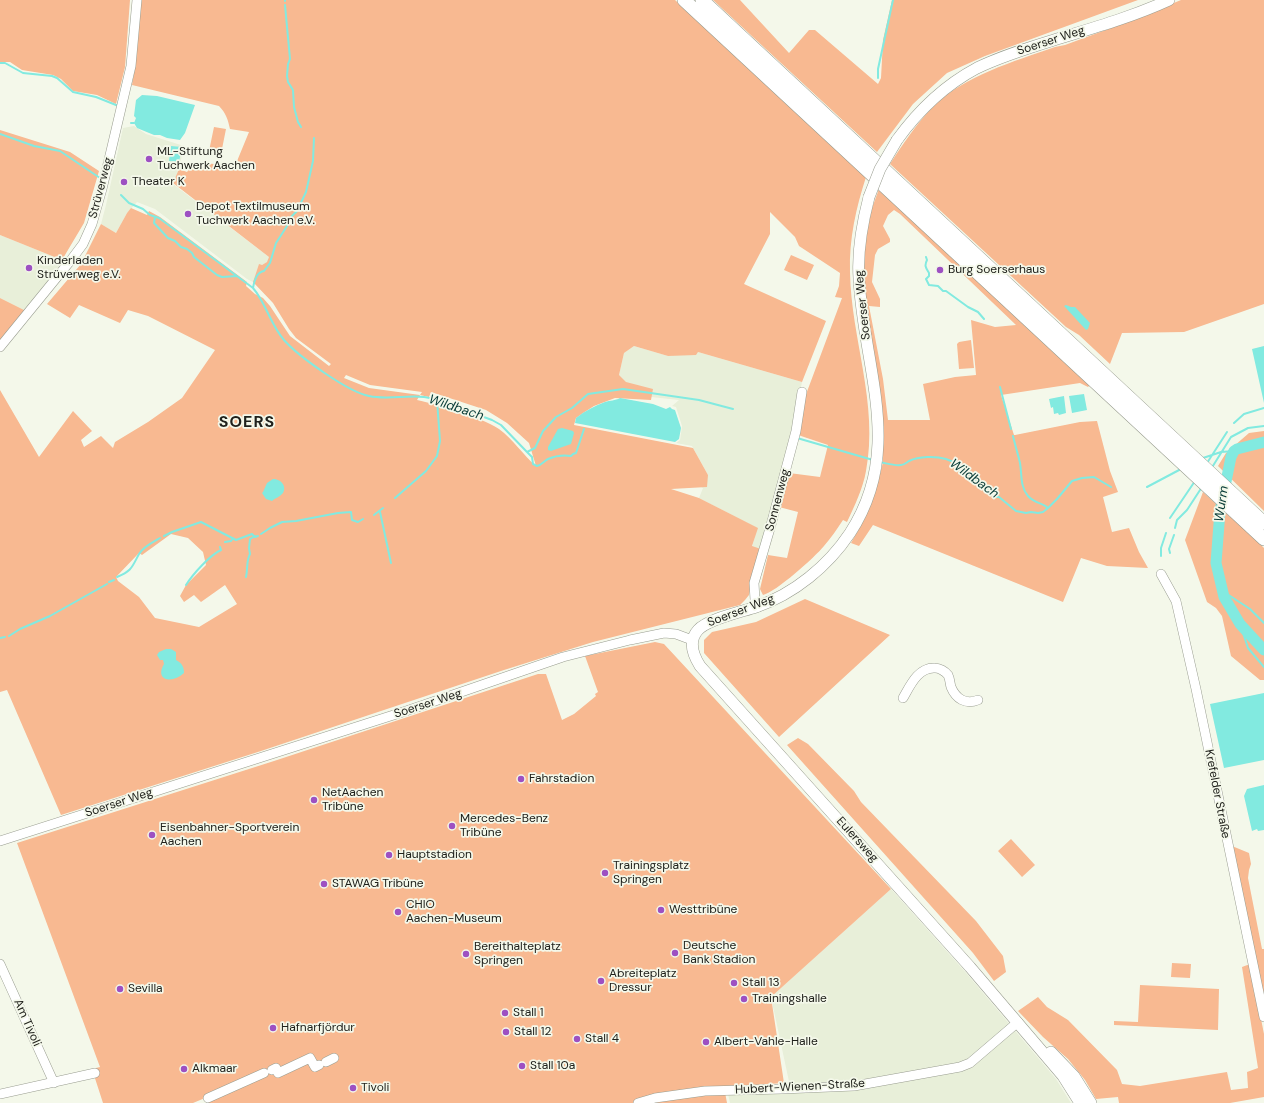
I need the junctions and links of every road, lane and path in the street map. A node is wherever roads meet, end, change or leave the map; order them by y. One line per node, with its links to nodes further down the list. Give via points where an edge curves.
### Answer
1 (137, 0): 5 (street, Strüverweg, via 131,66 92,224 83,244)
2 (684, 0): 6 (highway)
3 (702, 0): 6 (highway)
4 (1168, 0): 12 (main road, Soerser Weg, bridge, via 977,68 936,96 897,140 880,169 869,197 859,246 861,299 877,407 877,458 869,493 850,532 834,554 806,580 784,595)
5 (0, 347)
6 (1100, 377): 8 (highway)
7 (802, 392): 12 (street, Sonnenweg, via 796,431 754,584)
8 (1239, 507): 9 (highway); 10 (highway)
9 (1264, 524)
10 (1264, 539)
11 (1162, 574): 18 (street, Krefelder Straße, via 1176,601)
12 (758, 607): 13 (main road, Soerser Weg, via 707,623 697,631)
13 (692, 640): 16 (street, Soerser Weg, via 664,633 563,657); 19 (main road, Eulersweg, via 694,655 700,666)
14 (903, 698): 15 (street, via 918,675 924,670 938,668 948,676 951,687 959,699 971,703)
15 (978, 700)
16 (0, 841)
17 (0, 964): 23 (street, Am Tivoli)
18 (1264, 1017)
19 (1018, 1022): 20 (main road, Eulersweg); 26 (street, Hubert-Wienen-Straße, via 970,1063 960,1067 847,1086 705,1091)
20 (1031, 1036): 27 (main road, Eulersweg, via 1063,1076); 28 (main road, Eulersweg, via 1064,1064)
21 (326, 1062): 25 (street, via 315,1067 310,1058 278,1073 276,1068)
22 (95, 1073): 23 (street)
23 (54, 1082): 24 (street)
24 (0, 1094)
25 (208, 1098)
26 (638, 1103)
27 (1080, 1103)
28 (1091, 1103)

